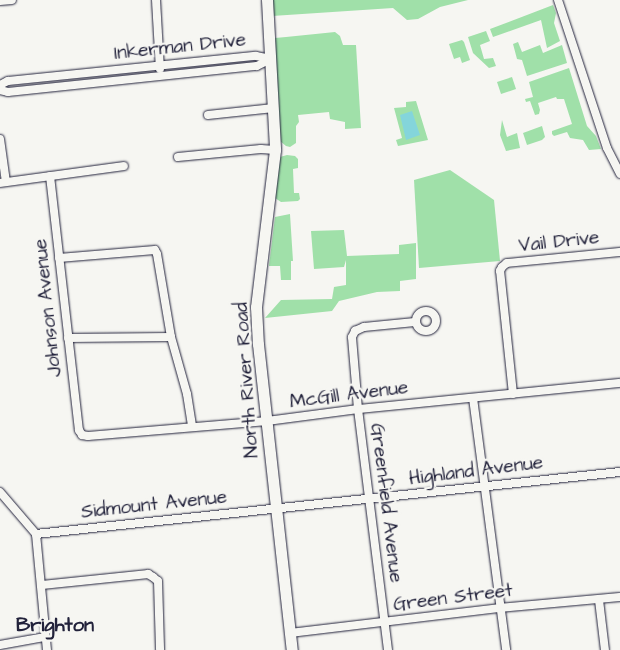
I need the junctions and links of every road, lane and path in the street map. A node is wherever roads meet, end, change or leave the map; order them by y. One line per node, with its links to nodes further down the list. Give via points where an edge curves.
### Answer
1 (12, 0): 5 (street)
2 (156, 0): 7 (street)
3 (267, 0): 6 (main road, North River Road)
4 (558, 0): 17 (street, via 607,148)
5 (0, 1)
6 (271, 59): 7 (street, Inkerman Drive, via 256,56); 8 (street, Inkerman Drive, via 257,66); 11 (main road, North River Road)
7 (160, 66): 8 (street); 9 (street, Inkerman Drive, via 8,81)
8 (160, 76): 10 (street, Inkerman Drive, via 8,92)
9 (0, 85)
10 (0, 90)
11 (274, 108): 12 (street); 14 (main road, North River Road)
12 (208, 114)
13 (0, 139): 19 (street)
14 (275, 150): 15 (street); 29 (main road, North River Road, via 256,307)
15 (178, 157)
16 (124, 166): 18 (street)
17 (619, 170)
18 (50, 176): 19 (street); 21 (street, Johnson Avenue)
19 (3, 182)
20 (620, 252): 26 (street, Vail Drive, via 502,267)
21 (59, 258): 23 (street, via 155,250); 24 (street, Johnson Avenue)
22 (415, 322): 28 (street, Greenfield Avenue, via 364,327 355,331 351,348)
23 (171, 337): 24 (street); 30 (street, via 186,387)
24 (68, 338): 31 (street, Johnson Avenue)
25 (620, 382): 26 (street, McGill Avenue)
26 (513, 394): 27 (street, McGill Avenue)
27 (473, 398): 28 (street, McGill Avenue); 33 (street)
28 (358, 409): 29 (street, McGill Avenue); 35 (street, Greenfield Avenue)
29 (267, 421): 30 (street, McGill Avenue); 36 (main road, North River Road)
30 (192, 426): 31 (street, McGill Avenue)
31 (82, 435)
32 (620, 472): 33 (street, Highland Avenue)
33 (484, 486): 35 (street, Highland Avenue); 41 (street)
34 (0, 492): 37 (street)
35 (370, 500): 36 (street, Highland Avenue); 42 (street, Greenfield Avenue)
36 (275, 508): 37 (street, Sidmount Avenue); 43 (main road, North River Road)
37 (36, 534): 38 (street)
38 (42, 585): 44 (street); 47 (street, via 153,576 158,581)
39 (620, 597): 40 (street, Green Street)
40 (599, 600): 41 (street, Green Street); 51 (street)
41 (499, 608): 42 (street, Green Street); 50 (street)
42 (384, 622): 43 (street, Green Street); 49 (street, Greenfield Avenue)
43 (290, 633): 48 (main road, North River Road)
44 (45, 637): 45 (street); 46 (street)
45 (0, 645)
46 (47, 650)
47 (160, 650)
48 (292, 650)
49 (388, 650)
50 (506, 650)
51 (605, 650)

